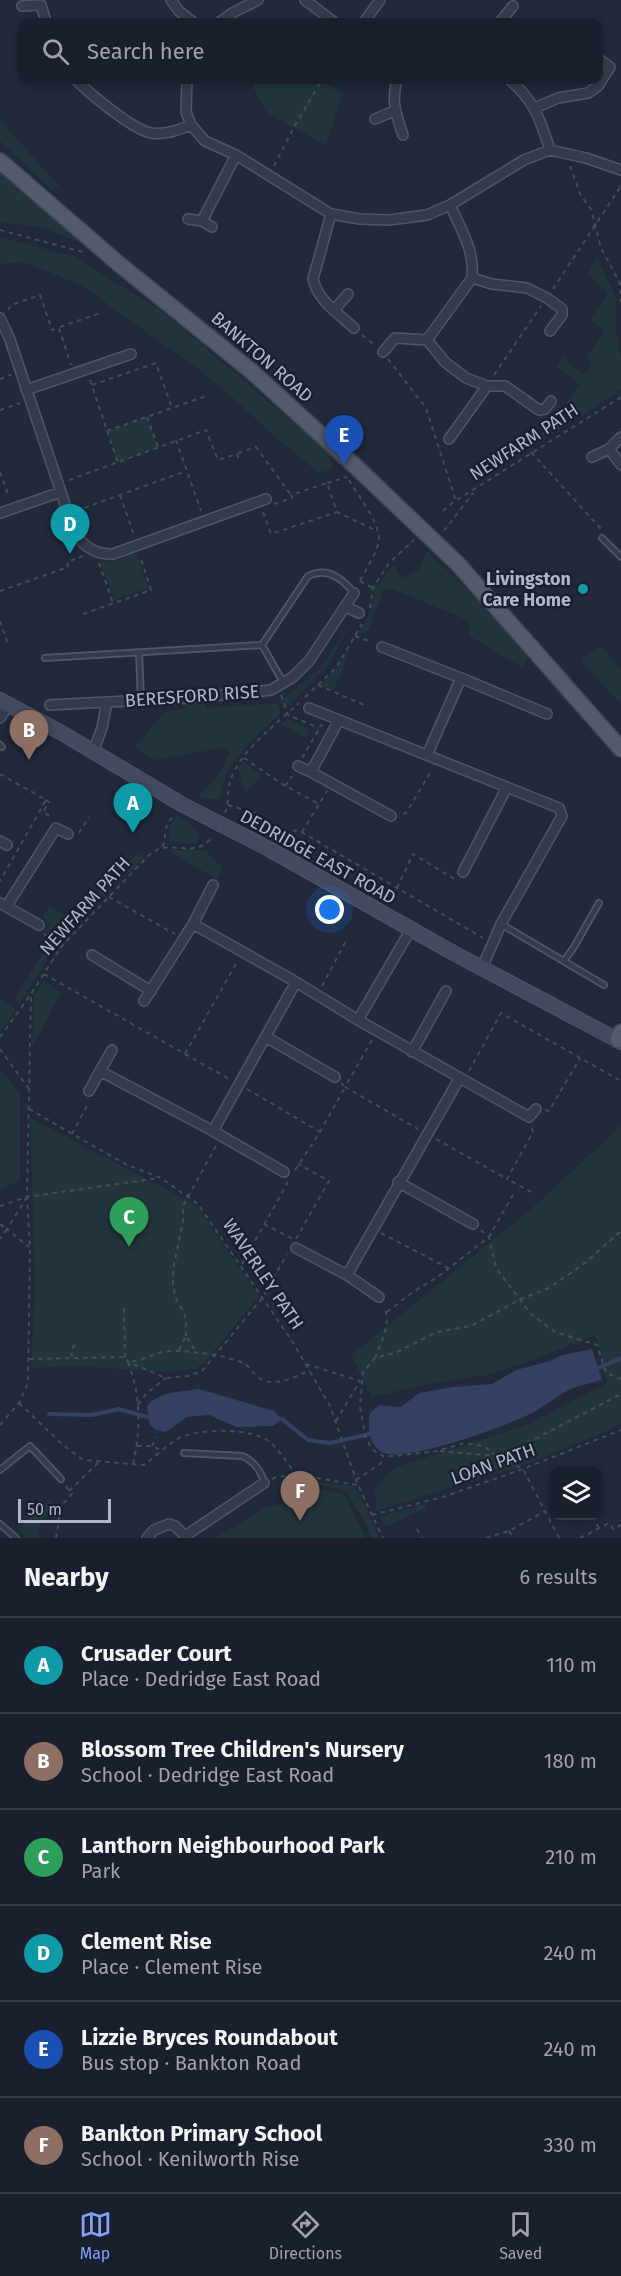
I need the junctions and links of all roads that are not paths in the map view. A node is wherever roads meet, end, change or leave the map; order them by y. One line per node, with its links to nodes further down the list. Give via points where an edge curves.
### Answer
1 (171, 0): 9 (street)
2 (258, 0): 10 (street)
3 (305, 0): 11 (street)
4 (380, 0): 12 (street)
5 (41, 2): 6 (street); 8 (street)
6 (22, 6)
7 (513, 6): 13 (street)
8 (45, 18)
9 (189, 18)
10 (226, 18)
11 (329, 18)
12 (367, 18)
13 (503, 18)
14 (603, 62): 15 (street, via 610,67)
15 (603, 78)
16 (81, 84): 24 (street, via 135,128 167,134)
17 (187, 84): 24 (street, via 186,112)
18 (396, 84): 22 (street)
19 (515, 84): 21 (street)
20 (599, 84): 21 (street, via 588,93 558,98)
21 (535, 108): 26 (street)
22 (394, 111): 23 (street); 25 (street)
23 (375, 119)
24 (191, 125): 27 (street, via 206,141)
25 (403, 135)
26 (550, 150): 29 (street); 30 (street, via 524,160)
27 (236, 155): 31 (street); 33 (street)
28 (3, 163): 74 (main road, BANKTON ROAD, via 250,370 351,471 436,543)
29 (621, 170)
30 (450, 205): 31 (street, via 427,215 389,220); 35 (street, via 474,264)
31 (331, 214): 37 (street, via 313,279 320,297)
32 (188, 219): 33 (street)
33 (202, 222): 34 (street)
34 (212, 227)
35 (472, 278): 40 (street, via 527,288 547,298 562,309); 41 (street)
36 (348, 294): 37 (street)
37 (334, 310): 39 (street)
38 (1, 318): 45 (street)
39 (354, 328)
40 (550, 332)
41 (427, 340): 42 (street, via 395,338); 44 (street, via 445,362 466,378)
42 (383, 352)
43 (131, 354): 45 (street)
44 (486, 386): 46 (street, via 505,386 539,410); 48 (street)
45 (26, 390): 52 (street)
46 (551, 401)
47 (621, 437): 49 (street)
48 (449, 439)
49 (609, 449): 50 (street); 51 (street)
50 (592, 458)
51 (621, 465)
52 (60, 488): 53 (street, via 79,540 100,554 113,554); 54 (street)
53 (262, 500)
54 (0, 513)
55 (602, 538): 56 (lane)
56 (621, 557)
57 (354, 593): 58 (street, BERESFORD RISE); 60 (lane, via 326,572 308,576)
58 (346, 607): 59 (street); 65 (street, BERESFORD RISE, via 309,661)
59 (363, 617)
60 (262, 645): 62 (lane); 65 (lane)
61 (382, 647): 64 (street)
62 (139, 653): 63 (lane); 66 (lane)
63 (45, 658)
64 (461, 678): 71 (street); 76 (street)
65 (281, 685): 66 (street, BERESFORD RISE, via 250,694)
66 (141, 700): 68 (street, BERESFORD RISE)
67 (4, 702): 72 (street); 75 (street, DEDRIDGE EAST ROAD)
68 (107, 702): 69 (street, BERESFORD RISE); 75 (street, BERESFORD RISE)
69 (50, 705)
70 (309, 708): 73 (street)
71 (547, 714)
72 (0, 718)
73 (339, 720): 76 (street); 78 (street)
74 (620, 747)
75 (93, 752): 89 (street, DEDRIDGE EAST ROAD)
76 (427, 755): 79 (street)
77 (298, 766): 78 (street)
78 (311, 772): 80 (street)
79 (507, 787): 82 (street); 87 (street, via 559,808 562,816)
80 (391, 816)
81 (68, 834): 85 (street, via 56,828)
82 (463, 872)
83 (213, 885): 86 (street)
84 (599, 903): 91 (lane)
85 (3, 905): 88 (street)
86 (193, 924): 93 (street); 95 (street)
87 (501, 924): 91 (lane); 92 (street)
88 (39, 925)
89 (411, 928): 92 (street, DEDRIDGE EAST ROAD); 98 (street)
90 (92, 956): 95 (street)
91 (564, 961): 94 (lane)
92 (482, 968): 100 (street, DEDRIDGE EAST ROAD)
93 (296, 982): 98 (street); 99 (street)
94 (604, 985)
95 (150, 991): 97 (street)
96 (446, 991): 102 (street)
97 (144, 1001)
98 (358, 1020): 102 (street)
99 (266, 1037): 104 (street); 108 (street)
100 (620, 1038)
101 (112, 1050): 103 (street)
102 (412, 1052): 105 (street)
103 (100, 1071): 106 (street); 108 (street)
104 (335, 1077)
105 (461, 1080): 107 (street, via 529,1117); 110 (street)
106 (89, 1090)
107 (536, 1109)
108 (217, 1133): 109 (street)
109 (289, 1175)
110 (398, 1182): 111 (street); 113 (street)
111 (473, 1224)
112 (296, 1244): 113 (street)
113 (347, 1275): 114 (street)
114 (379, 1297)
115 (184, 1453): 118 (lane, via 249,1458)
116 (0, 1470): 117 (lane, via 30,1446)
117 (61, 1479)
118 (264, 1484): 120 (street)
119 (0, 1524): 121 (lane)
120 (184, 1537): 122 (street, via 176,1526 169,1524)
121 (16, 1538)
122 (147, 1538)

